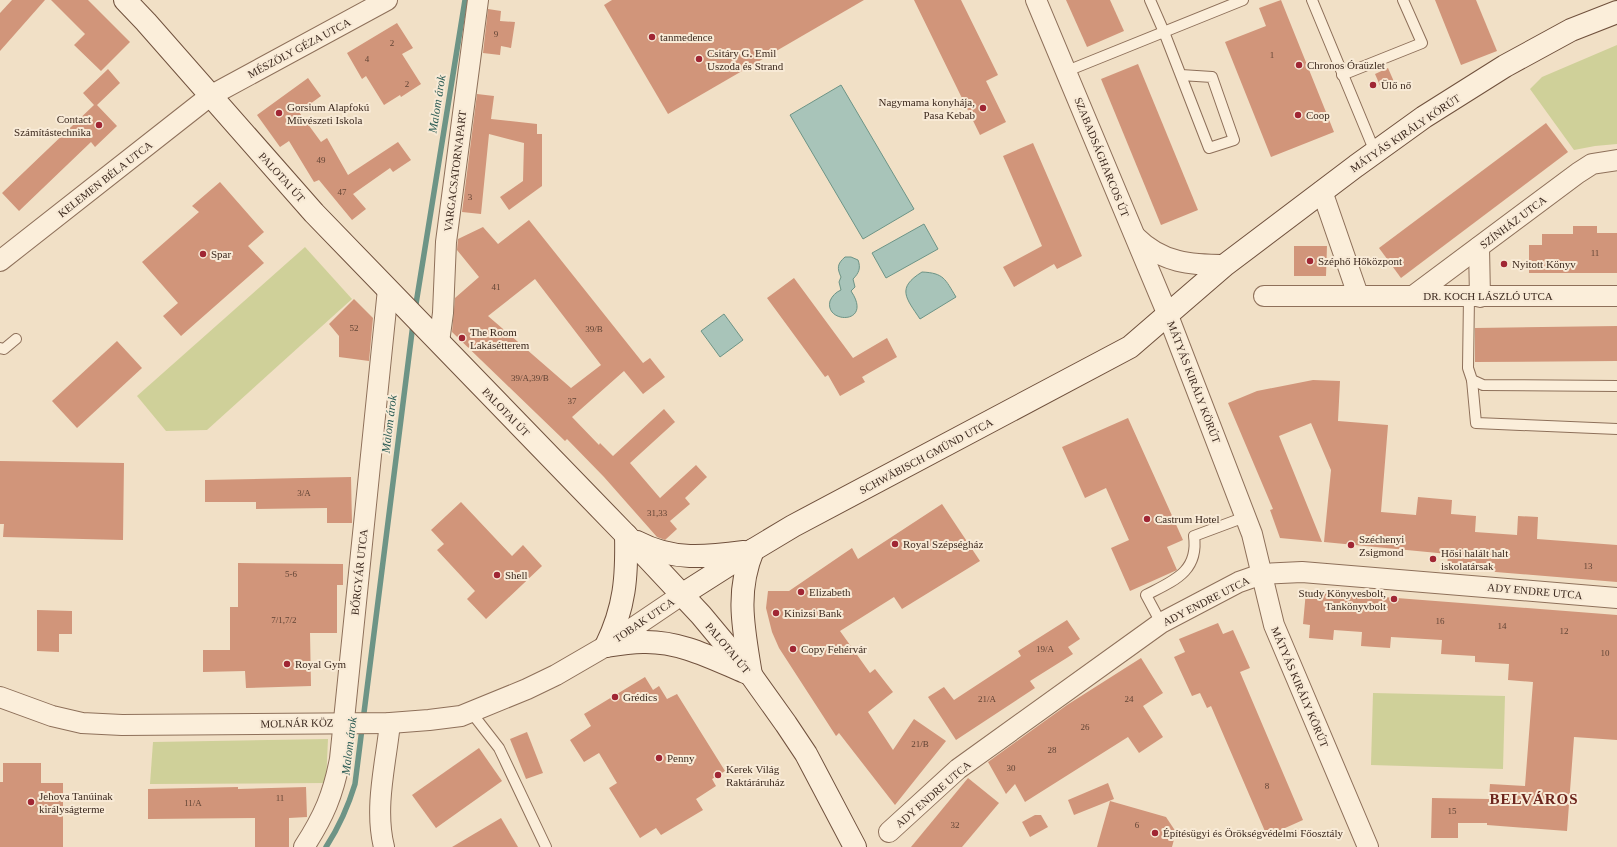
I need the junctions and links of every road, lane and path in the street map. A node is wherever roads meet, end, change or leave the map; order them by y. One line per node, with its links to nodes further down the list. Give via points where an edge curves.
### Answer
1 (125, 0): 14 (main road, PALOTAI ÚT)
2 (387, 0): 14 (street, MÉSZÖLY GÉZA UTCA)
3 (478, 0): 29 (street, VARGACSATORNAPART, via 446,242 443,312)
4 (1036, 0): 11 (street, SZABADSÁGHARCOS ÚT)
5 (1150, 0): 10 (lane)
6 (1243, 0): 10 (lane)
7 (1312, 0): 13 (lane)
8 (1403, 0): 13 (lane, via 1422,43)
9 (1617, 12): 15 (main road, MÁTYÁS KIRÁLY KÖRÚT, via 1571,30 1505,66)
10 (1164, 32): 11 (lane); 12 (lane)
11 (1067, 71): 18 (street, SZABADSÁGHARCOS ÚT)
12 (1181, 75): 12 (lane, via 1209,148 1234,140 1212,77)
13 (1342, 75): 15 (lane)
14 (210, 96): 20 (street, KELEMEN BÉLA UTCA); 22 (main road, PALOTAI ÚT, via 314,213)
15 (1375, 152): 17 (main road, MÁTYÁS KIRÁLY KÖRÚT)
16 (1617, 160): 19 (street, SZÍNHÁZ UTCA, via 1592,164)
17 (1322, 191): 21 (main road, MÁTYÁS KIRÁLY KÖRÚT); 23 (street)
18 (1135, 236): 21 (street, via 1155,252 1178,262); 28 (street, SZABADSÁGHARCOS ÚT)
19 (1479, 247): 25 (street, SZÍNHÁZ UTCA); 27 (street)
20 (0, 261)
21 (1225, 265): 28 (main road, MÁTYÁS KIRÁLY KÖRÚT)
22 (392, 293): 29 (main road, PALOTAI ÚT); 46 (street, BŐRGYÁR UTCA)
23 (1358, 295): 24 (street, DR. KOCH LÁSZLÓ UTCA); 25 (street, DR. KOCH LÁSZLÓ UTCA)
24 (1264, 296)
25 (1413, 296): 27 (street, DR. KOCH LÁSZLÓ UTCA)
26 (1617, 296): 27 (street, DR. KOCH LÁSZLÓ UTCA)
27 (1475, 297): 32 (lane, via 1468,368)
28 (1167, 314): 35 (street, MÁTYÁS KIRÁLY KÖRÚT); 37 (main road, SCHWÄBISCH GMÜND UTCA, via 1130,347 793,526)
29 (433, 336): 36 (main road, PALOTAI ÚT)
30 (16, 339): 31 (lane, via 4,349)
31 (0, 348)
32 (1472, 380): 33 (lane, via 1483,385); 34 (lane, via 1476,423)
33 (1617, 386)
34 (1617, 429)
35 (1245, 517): 38 (street, MÁTYÁS KIRÁLY KÖRÚT); 41 (lane, via 1194,536 1196,548 1185,572 1146,595)
36 (626, 535): 37 (main road, via 648,548 667,554 696,557); 39 (main road, PALOTAI ÚT); 42 (main road, via 627,572 624,590 617,624)
37 (753, 550): 39 (main road, SCHWÄBISCH GMÜND UTCA); 43 (main road, via 746,566 741,602)
38 (1262, 574): 40 (street, ADY ENDRE UTCA, via 1302,572); 41 (street, ADY ENDRE UTCA, via 1239,582); 54 (street, MÁTYÁS KIRÁLY KÖRÚT, via 1274,625)
39 (683, 594): 42 (street, TOBAK UTCA); 43 (main road, PALOTAI ÚT)
40 (1617, 598)
41 (1161, 623): 48 (street, ADY ENDRE UTCA, via 958,769)
42 (606, 646): 43 (main road, via 643,642 690,648); 45 (street, MOLNÁR KÖZ, via 544,681)
43 (751, 675): 47 (main road, PALOTAI ÚT, via 806,754)
44 (0, 696): 46 (street, MOLNÁR KÖZ, via 52,716 82,723 154,726)
45 (471, 712): 46 (street, MOLNÁR KÖZ, via 453,717); 51 (lane, via 499,748)
46 (365, 723): 49 (street, BŐRGYÁR UTCA, via 336,780 329,803); 50 (street, via 381,811 380,831)
47 (845, 826): 52 (lane); 53 (main road, PALOTAI ÚT)
48 (890, 832)
49 (304, 847)
50 (384, 847)
51 (546, 847)
52 (841, 847)
53 (855, 847)
54 (1368, 847)

